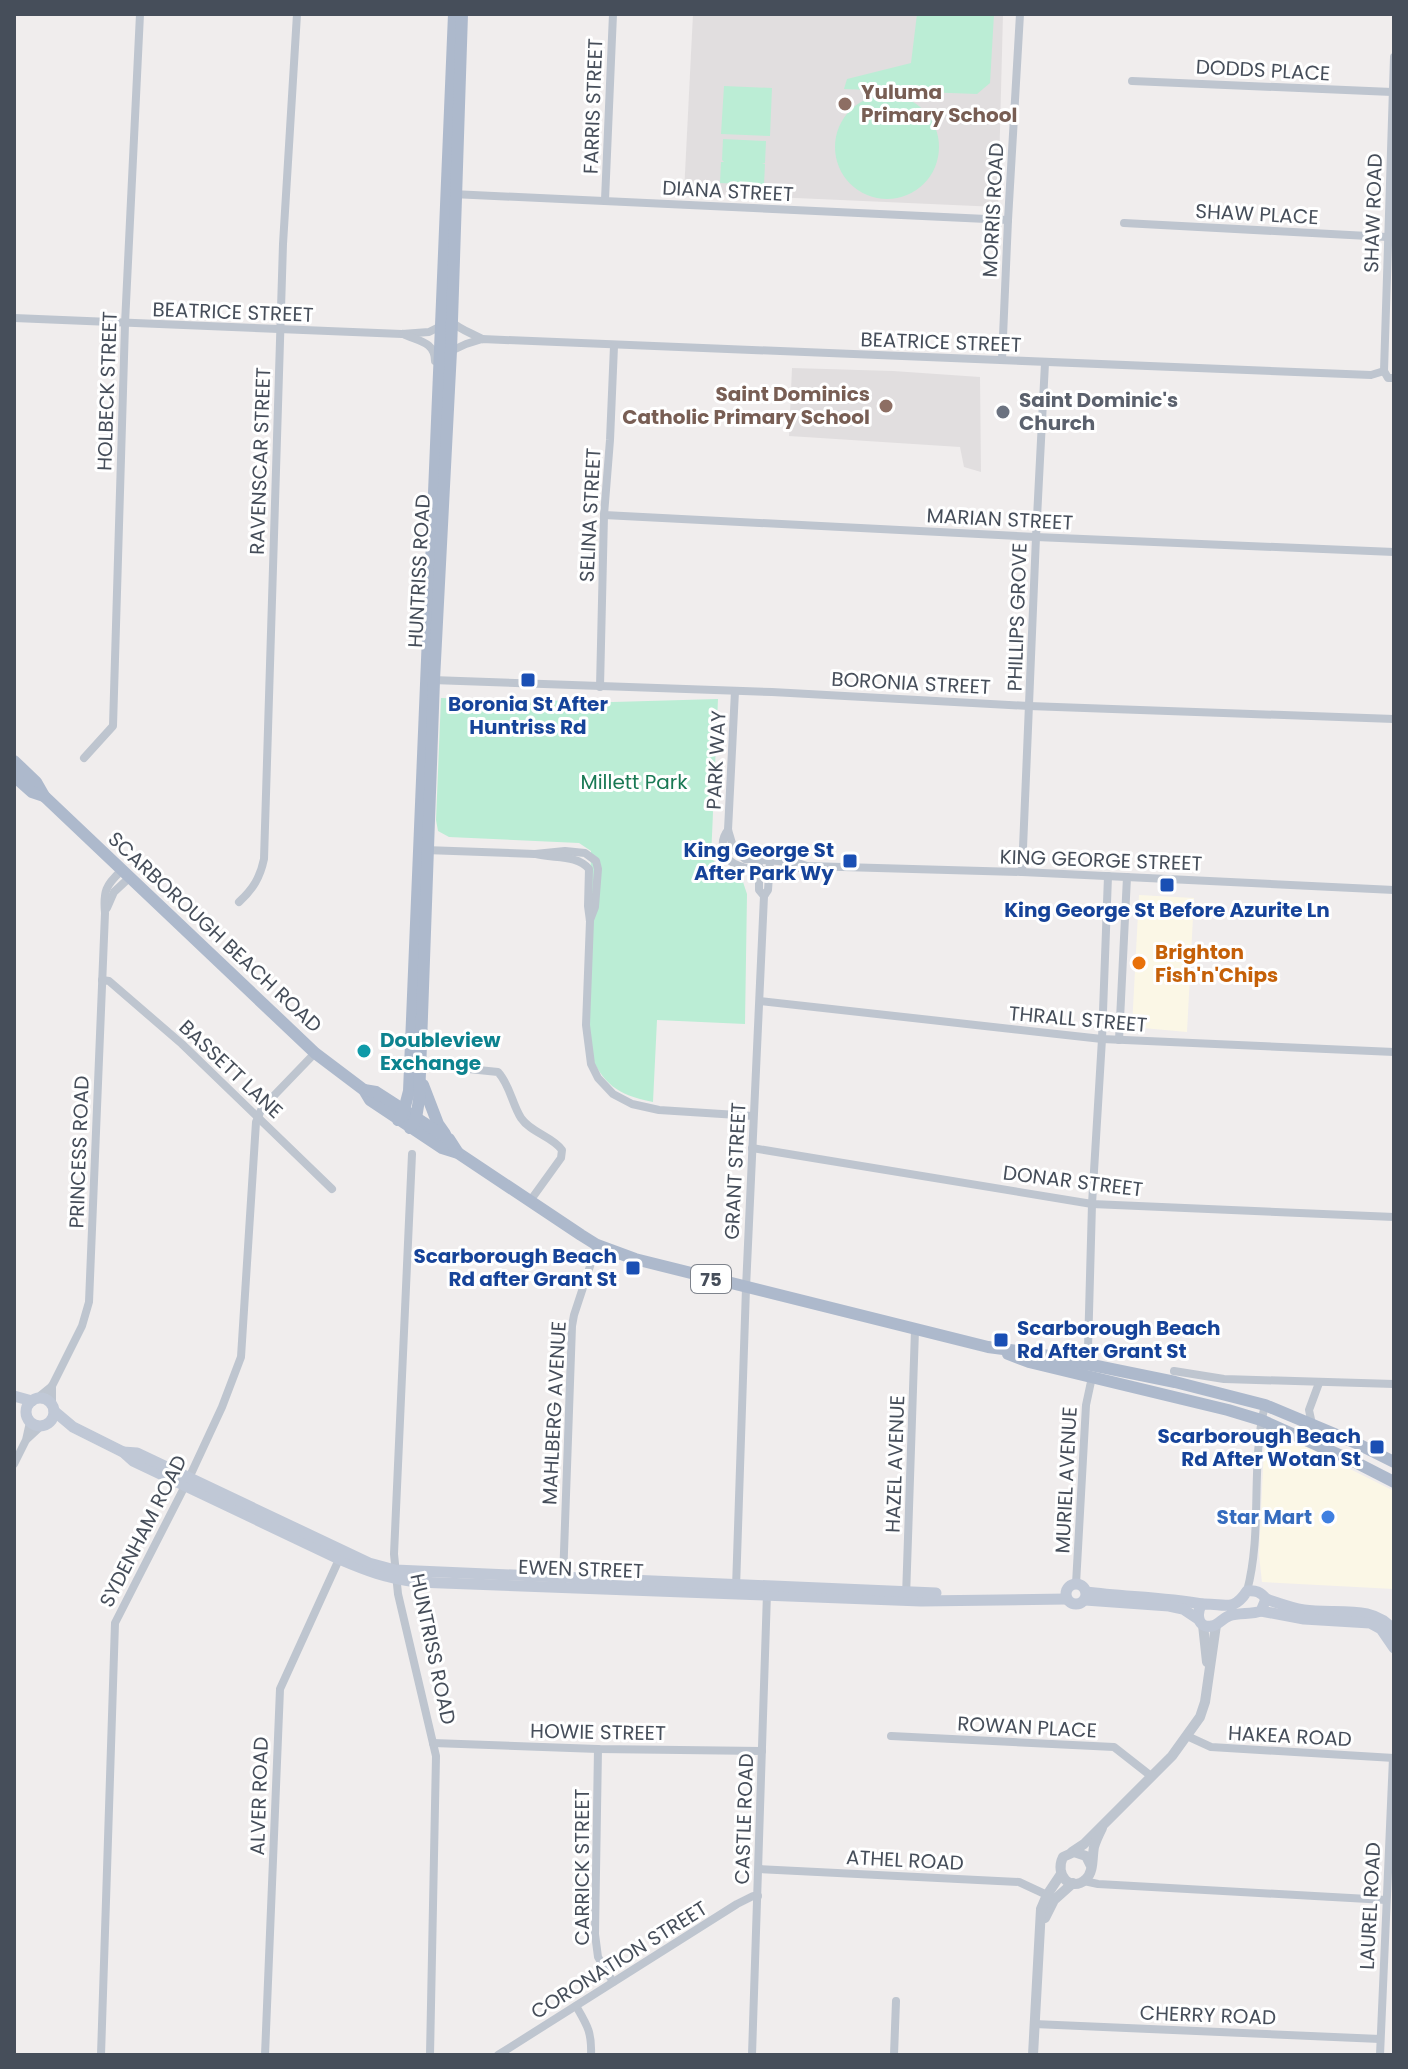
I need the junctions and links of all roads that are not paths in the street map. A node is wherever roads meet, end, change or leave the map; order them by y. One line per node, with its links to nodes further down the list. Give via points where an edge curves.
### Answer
1 (140, 14): 16 (street, HOLBECK STREET)
2 (297, 14): 18 (street, RAVENSCAR STREET)
3 (454, 14): 10 (main road, HUNTRISS ROAD)
4 (462, 14): 10 (main road, HUNTRISS ROAD)
5 (613, 14): 11 (street, FARRIS STREET)
6 (1020, 14): 12 (street, MORRIS ROAD)
7 (1394, 57): 9 (street, SHAW ROAD)
8 (1132, 81): 9 (street, DODDS PLACE)
9 (1392, 92): 14 (street, SHAW ROAD)
10 (452, 194): 11 (street, DIANA STREET); 17 (main road, HUNTRISS ROAD)
11 (605, 200): 12 (street, DIANA STREET)
12 (1008, 220): 23 (street, MORRIS ROAD)
13 (1124, 223): 14 (street, SHAW PLACE)
14 (1387, 237): 25 (street, SHAW ROAD)
15 (14, 318): 16 (street, BEATRICE STREET)
16 (125, 324): 18 (street, BEATRICE STREET); 36 (street, HOLBECK STREET, via 113,726)
17 (447, 324): 19 (street, BEATRICE STREET); 20 (street, BEATRICE STREET); 22 (main road, HUNTRISS ROAD); 27 (main road, HUNTRISS ROAD)
18 (280, 329): 19 (street, BEATRICE STREET); 50 (street, RAVENSCAR STREET, via 264,859 260,876)
19 (402, 334): 27 (street, BEATRICE STREET, via 434,350)
20 (482, 339): 21 (street, BEATRICE STREET); 22 (street, BEATRICE STREET)
21 (614, 346): 23 (street, BEATRICE STREET); 28 (street, SELINA STREET)
22 (451, 351): 31 (main road, HUNTRISS ROAD)
23 (1002, 360): 24 (street, BEATRICE STREET)
24 (1045, 363): 25 (street, BEATRICE STREET, via 1371,375); 29 (street, PHILLIPS GROVE)
25 (1384, 371): 26 (street)
26 (1394, 378)
27 (438, 380): 31 (main road, HUNTRISS ROAD)
28 (604, 515): 29 (street, MARIAN STREET); 32 (street, SELINA STREET)
29 (1036, 537): 30 (street, MARIAN STREET); 34 (street, PHILLIPS GROVE)
30 (1394, 552)
31 (430, 680): 32 (street, BORONIA STREET); 39 (main road, HUNTRISS ROAD)
32 (600, 687): 33 (street, BORONIA STREET)
33 (735, 691): 34 (street, BORONIA STREET); 38 (street, PARK WAY)
34 (1029, 706): 35 (street, BORONIA STREET); 44 (street, PHILLIPS GROVE)
35 (1394, 719)
36 (84, 758)
37 (15, 767): 45 (main road, SCARBOROUGH BEACH ROAD / 75, via 32,792 44,796)
38 (728, 830): 40 (street, PARK WAY); 41 (street, PARK WAY)
39 (422, 850): 57 (main road, HUNTRISS ROAD, via 425,980); 60 (street, via 565,851 581,856 589,869 586,1025 598,1078 632,1104); 61 (main road, HUNTRISS ROAD)
40 (734, 850): 42 (street, KING GEORGE STREET)
41 (724, 854): 42 (street, KING GEORGE STREET, via 737,866)
42 (759, 865): 43 (street, KING GEORGE STREET); 49 (street, GRANT STREET)
43 (770, 865): 44 (street, KING GEORGE STREET); 49 (street, GRANT STREET)
44 (1022, 872): 46 (street, KING GEORGE STREET)
45 (125, 874): 51 (street, PRINCESS ROAD, via 107,886); 56 (main road, SCARBOROUGH BEACH ROAD / 75)
46 (1108, 876): 47 (street, KING GEORGE STREET); 53 (street, MURIEL AVENUE)
47 (1127, 877): 48 (street, KING GEORGE STREET); 54 (street)
48 (1394, 890)
49 (764, 896): 52 (street, GRANT STREET)
50 (239, 902)
51 (102, 980): 59 (street, BASSETT LANE, via 182,1044); 77 (street, PRINCESS ROAD, via 89,1302)
52 (760, 1001): 53 (street, THRALL STREET); 60 (street, GRANT STREET)
53 (1102, 1039): 54 (street, THRALL STREET); 68 (street, MURIEL AVENUE)
54 (1119, 1040): 55 (street, THRALL STREET)
55 (1394, 1052)
56 (315, 1053): 59 (street); 61 (main road, SCARBOROUGH BEACH ROAD / 75, via 370,1100)
57 (420, 1064): 58 (main road, HUNTRISS ROAD); 67 (street, via 498,1072 522,1119 557,1143 561,1158)
58 (420, 1078): 61 (main road, HUNTRISS ROAD, via 419,1100); 62 (main road)
59 (258, 1116): 66 (street, BASSETT LANE); 86 (street, SYDENHAM ROAD, via 241,1357)
60 (753, 1116): 63 (street, GRANT STREET)
61 (407, 1119): 62 (main road, SCARBOROUGH BEACH ROAD / 75); 64 (main road, SCARBOROUGH BEACH ROAD / 75, via 442,1148)
62 (449, 1139): 64 (main road, SCARBOROUGH BEACH ROAD / 75)
63 (752, 1148): 68 (street, DONAR STREET); 71 (street, GRANT STREET)
64 (458, 1153): 67 (main road, SCARBOROUGH BEACH ROAD / 75)
65 (412, 1154): 90 (street, HUNTRISS ROAD)
66 (332, 1189)
67 (530, 1201): 70 (main road, SCARBOROUGH BEACH ROAD / 75)
68 (1092, 1204): 69 (street, DONAR STREET); 74 (street, MURIEL AVENUE)
69 (1394, 1217)
70 (597, 1245): 71 (main road, SCARBOROUGH BEACH ROAD / 75); 91 (street, MAHLBERG AVENUE, via 572,1326)
71 (746, 1288): 72 (main road, SCARBOROUGH BEACH ROAD / 75); 92 (street, GRANT STREET)
72 (915, 1330): 74 (main road, SCARBOROUGH BEACH ROAD / 75, via 1029,1362); 96 (street, HAZEL AVENUE)
73 (1174, 1371): 75 (street)
74 (1087, 1372): 80 (main road, SCARBOROUGH BEACH ROAD / 75, via 1175,1382); 82 (main road, SCARBOROUGH BEACH ROAD / 75); 95 (street, MURIEL AVENUE)
75 (1319, 1383): 76 (street); 83 (street, via 1309,1410)
76 (1394, 1384)
77 (52, 1386): 79 (street, PRINCESS ROAD); 81 (street, PRINCESS ROAD)
78 (14, 1399): 79 (main road, EWEN STREET); 81 (main road, EWEN STREET)
79 (34, 1400): 81 (main road, via 27,1409); 81 (main road, EWEN STREET, via 46,1400)
80 (1265, 1405): 82 (street); 83 (main road, SCARBOROUGH BEACH ROAD / 75)
81 (42, 1417): 85 (street); 86 (main road, EWEN STREET, via 123,1452 137,1453)
82 (1261, 1420): 87 (main road, SCARBOROUGH BEACH ROAD / 75); 89 (street)
83 (1312, 1424): 84 (main road, SCARBOROUGH BEACH ROAD / 75)
84 (1394, 1462)
85 (14, 1464)
86 (187, 1482): 88 (main road, EWEN STREET); 126 (street, SYDENHAM ROAD, via 115,1623)
87 (1394, 1482)
88 (341, 1555): 90 (main road, EWEN STREET); 127 (street, ALVER ROAD, via 280,1689)
89 (1253, 1569): 94 (street); 97 (street)
90 (396, 1575): 91 (main road, EWEN STREET); 105 (street, HUNTRISS ROAD)
91 (563, 1582): 92 (main road, EWEN STREET)
92 (736, 1588): 93 (main road, EWEN STREET)
93 (767, 1589): 96 (main road, EWEN STREET); 107 (street, CASTLE ROAD)
94 (1247, 1591): 97 (main road); 98 (main road, EWEN STREET, via 1231,1606)
95 (1076, 1593): 96 (main road, EWEN STREET); 98 (main road, EWEN STREET); 100 (main road, EWEN STREET, via 1183,1609)
96 (906, 1596)
97 (1264, 1596): 99 (main road); 101 (main road, via 1304,1610 1372,1614)
98 (1202, 1604): 100 (main road, via 1198,1612)
99 (1261, 1611): 100 (main road); 102 (main road, via 1370,1623)
100 (1206, 1623): 104 (street, via 1205,1702)
101 (1394, 1631)
102 (1394, 1648)
103 (891, 1736): 109 (street, ROWAN PLACE, via 1114,1747)
104 (1187, 1736): 108 (street, HAKEA ROAD, via 1211,1747); 109 (street)
105 (433, 1743): 106 (street, HOWIE STREET); 128 (street, HUNTRISS ROAD)
106 (598, 1749): 107 (street, HOWIE STREET); 121 (street, CARRICK STREET, via 595,1934 598,1957)
107 (762, 1751): 113 (street, CASTLE ROAD)
108 (1394, 1758): 119 (street, LAUREL ROAD)
109 (1151, 1776): 110 (street)
110 (1105, 1822): 111 (street); 112 (street)
111 (1072, 1852): 112 (street, via 1086,1856); 114 (street, via 1061,1861)
112 (1091, 1867): 115 (street); 116 (street)
113 (759, 1869): 117 (street, ATHEL ROAD, via 1019,1882); 118 (street, CASTLE ROAD)
114 (1061, 1874): 115 (street); 117 (street)
115 (1078, 1882): 116 (street); 120 (street, via 1054,1900)
116 (1114, 1885): 119 (street)
117 (1047, 1895): 120 (street)
118 (758, 1896): 121 (street, CORONATION STREET); 131 (street, CASTLE ROAD)
119 (1386, 1900): 125 (street, LAUREL ROAD)
120 (1040, 1929): 124 (street)
121 (613, 1982): 123 (street, CORONATION STREET)
122 (896, 2001): 132 (street)
123 (576, 2006): 129 (street, CORONATION STREET); 130 (street, via 588,2026)
124 (1034, 2024): 125 (street, CHERRY ROAD); 133 (street)
125 (1380, 2039): 134 (street, LAUREL ROAD)
126 (101, 2055)
127 (265, 2055)
128 (430, 2055)
129 (498, 2055)
130 (591, 2055)
131 (752, 2055)
132 (894, 2055)
133 (1033, 2055)
134 (1380, 2055)

